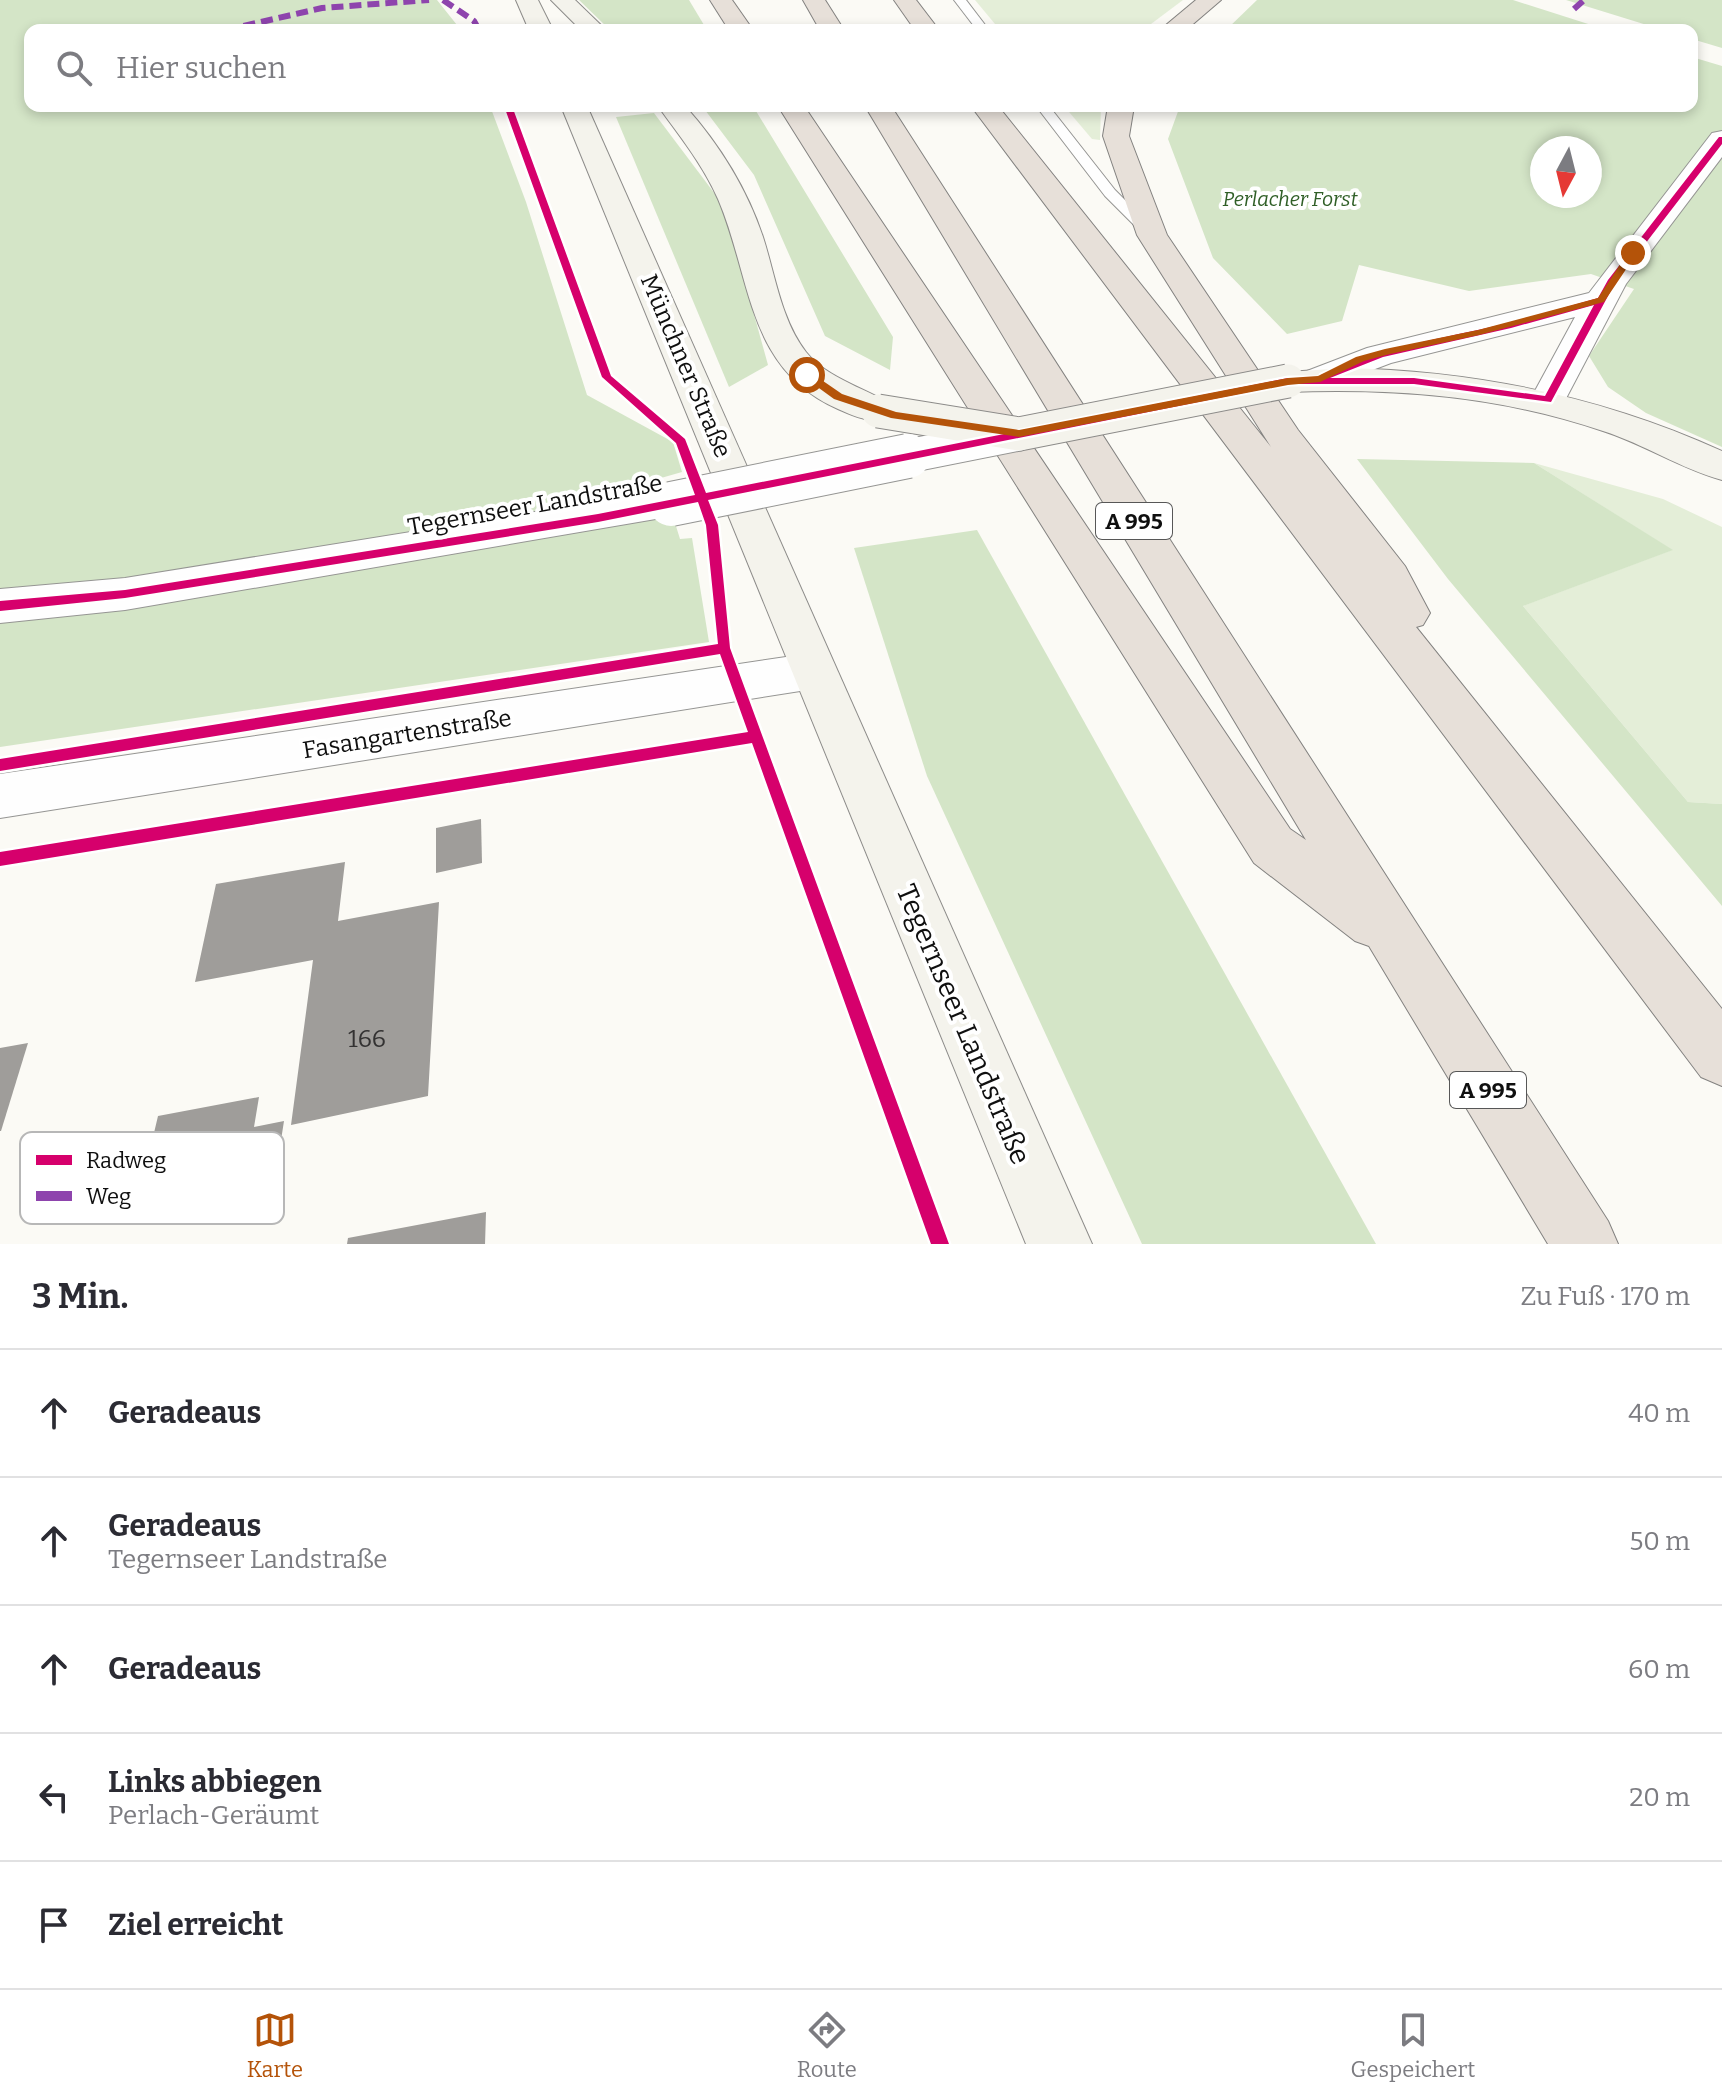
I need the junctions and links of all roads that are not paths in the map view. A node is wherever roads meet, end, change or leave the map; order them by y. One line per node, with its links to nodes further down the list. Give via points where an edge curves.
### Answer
1 (527, 0): 8 (main road)
2 (562, 0): 9 (main road)
3 (721, 0): 10 (highway)
4 (814, 0): 11 (highway)
5 (905, 0): 12 (highway)
6 (960, 0): 13 (lane)
7 (1210, 0): 14 (highway)
8 (538, 24)
9 (588, 24)
10 (737, 24)
11 (828, 24)
12 (923, 24)
13 (978, 24)
14 (1180, 24)
15 (577, 112): 30 (main road, Münchner Straße)
16 (677, 112): 27 (main road, bridge, via 705,143 740,215 786,349 807,375 838,396 878,411)
17 (795, 112): 33 (highway, via 1272,846)
18 (882, 112): 33 (highway, A 995)
19 (989, 112): 31 (highway)
20 (1047, 112): 23 (lane, via 1110,193)
21 (1120, 112): 23 (highway, via 1116,136)
22 (1722, 139): 24 (street)
23 (1152, 235): 31 (highway, via 1285,439 1390,577)
24 (1597, 306): 25 (street); 26 (street)
25 (1370, 369): 26 (main road, Tegernseer Landstraße); 27 (main road, Tegernseer Landstraße, bridge)
26 (1548, 400): 28 (main road, Tegernseer Landstraße, via 1610,418)
27 (1019, 434): 29 (street, Tegernseer Landstraße, bridge, via 671,504 125,594)
28 (1722, 467)
29 (0, 606)
30 (813, 671): 32 (street, Fasangartenstraße); 35 (main road, Tegernseer Landstraße)
31 (1460, 715): 34 (highway)
32 (0, 796)
33 (1392, 935): 36 (highway, A 995)
34 (1722, 1056)
35 (1059, 1244)
36 (1585, 1244)

